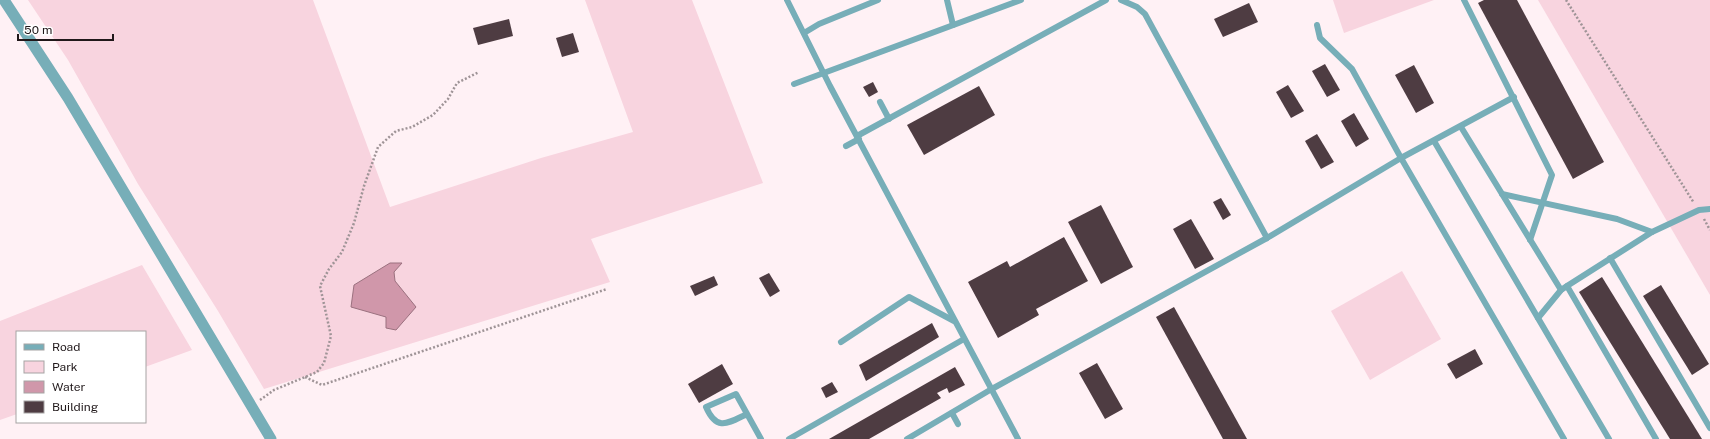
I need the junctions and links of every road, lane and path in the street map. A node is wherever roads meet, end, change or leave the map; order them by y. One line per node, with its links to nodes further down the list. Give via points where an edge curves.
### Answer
1 (4, 0): 42 (street, via 68,98)
2 (787, 0): 12 (lane)
3 (878, 0): 12 (lane, via 819,24)
4 (947, 0): 10 (lane)
5 (1021, 0): 10 (lane)
6 (1106, 0): 18 (lane)
7 (1121, 0): 30 (lane, via 1137,7 1145,14)
8 (1464, 0): 16 (lane)
9 (1566, 0): 27 (path)
10 (953, 25): 14 (lane)
11 (1317, 25): 23 (lane, via 1320,38 1352,69)
12 (804, 33): 14 (lane)
13 (479, 72): 40 (path, via 457,83 448,99 433,115 412,127 396,131 378,147 342,252 320,286 331,336 324,363 317,372)
14 (824, 73): 15 (lane); 20 (lane)
15 (794, 84)
16 (1514, 97): 19 (lane); 25 (lane, via 1552,175)
17 (880, 102): 18 (lane)
18 (889, 119): 20 (lane)
19 (1461, 127): 21 (lane); 24 (lane)
20 (858, 138): 22 (lane); 37 (lane)
21 (1434, 141): 23 (lane); 36 (lane)
22 (846, 146)
23 (1401, 158): 30 (lane); 52 (lane)
24 (1502, 194): 25 (lane); 31 (lane)
25 (1543, 202): 29 (lane, via 1618,220); 31 (lane)
26 (1710, 209): 27 (lane)
27 (1699, 210): 28 (path); 29 (lane)
28 (1710, 230)
29 (1652, 232): 32 (lane)
30 (1267, 238): 41 (lane)
31 (1530, 240): 35 (lane)
32 (1610, 258): 33 (lane); 46 (lane)
33 (1567, 286): 35 (lane); 54 (lane)
34 (606, 289): 40 (path, via 322,385)
35 (1561, 290): 36 (lane)
36 (1538, 318): 53 (lane)
37 (954, 321): 38 (lane); 39 (lane, via 909,297)
38 (964, 339): 41 (lane); 49 (lane)
39 (841, 342)
40 (305, 377): 42 (path, via 274,390)
41 (990, 390): 43 (lane); 51 (lane)
42 (251, 406): 47 (street)
43 (952, 413): 45 (lane); 50 (lane)
44 (747, 414): 44 (lane, via 721,424 712,419 706,407 736,394); 48 (lane)
45 (958, 424)
46 (1710, 428)
47 (271, 439)
48 (761, 439)
49 (789, 439)
50 (907, 439)
51 (1018, 439)
52 (1564, 439)
53 (1609, 439)
54 (1656, 439)

